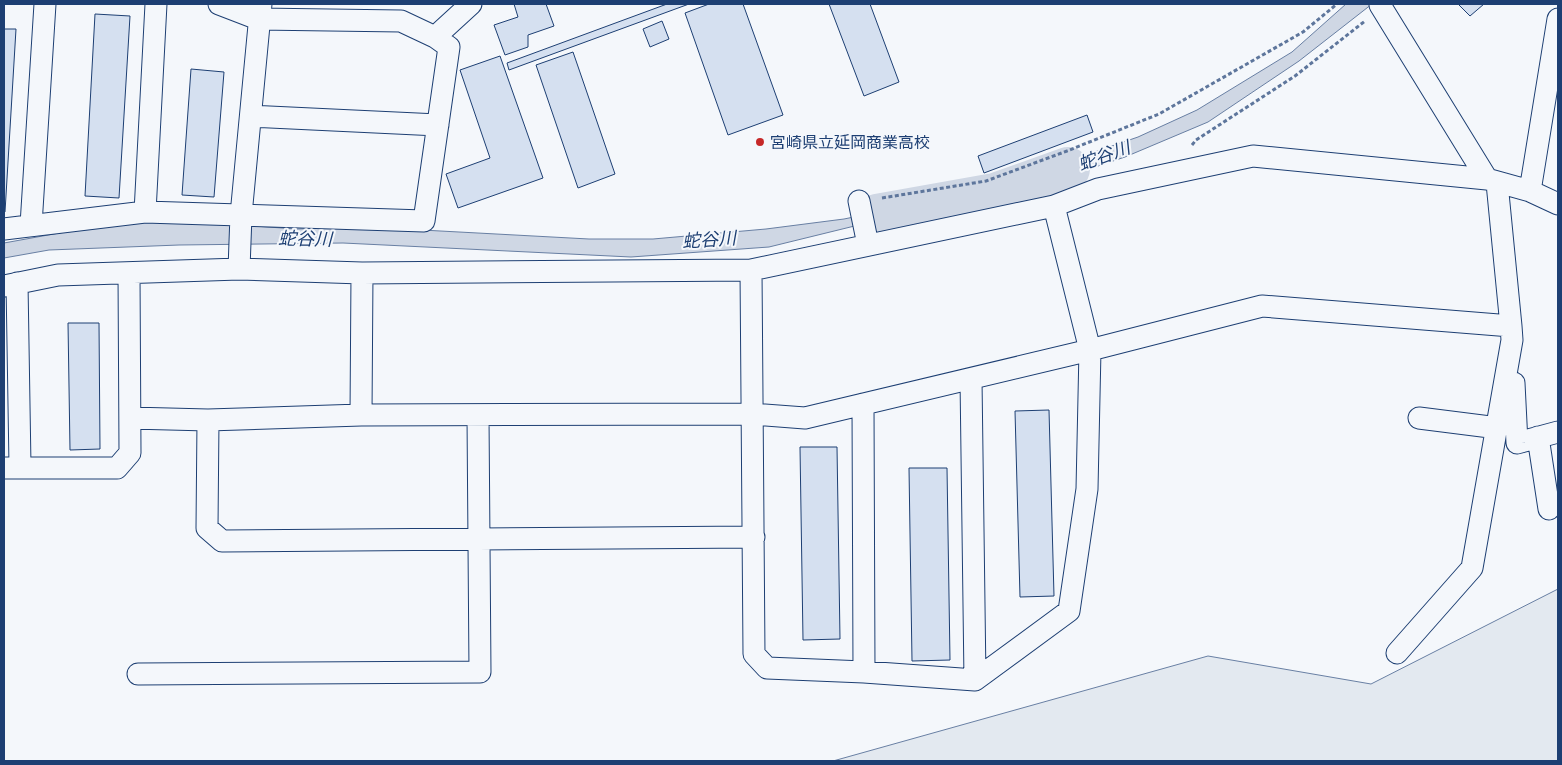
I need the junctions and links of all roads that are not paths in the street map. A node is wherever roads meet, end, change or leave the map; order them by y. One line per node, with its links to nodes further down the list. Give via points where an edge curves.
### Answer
1 (45, 4): 18 (street)
2 (156, 4): 16 (street)
3 (219, 4): 6 (street)
4 (471, 4): 8 (street)
5 (1380, 7): 11 (street)
6 (259, 11): 8 (street, via 401,21); 9 (street)
7 (1558, 19): 12 (street)
8 (435, 37): 10 (street, via 449,47)
9 (251, 116): 10 (street); 17 (street)
10 (438, 125): 17 (street, via 424,221)
11 (1492, 181): 12 (street); 15 (street, via 1253,156 1098,189); 26 (street)
12 (1530, 192): 13 (street)
13 (1558, 204)
14 (860, 205): 20 (street)
15 (1054, 206): 20 (street); 27 (street)
16 (145, 212): 17 (street); 18 (street)
17 (241, 215): 21 (street)
18 (31, 225): 19 (street)
19 (4, 229)
20 (868, 244): 22 (street)
21 (239, 270): 23 (street); 24 (street)
22 (751, 270): 24 (street); 30 (street)
23 (129, 273): 25 (street, via 58,275); 33 (street)
24 (362, 273): 31 (street)
25 (10, 284): 39 (street)
26 (1512, 333): 27 (street, via 1262,306); 36 (street); 38 (street, via 1517,443)
27 (1090, 350): 28 (street); 46 (street, via 1087,489 1069,610)
28 (971, 379): 29 (street); 46 (street)
29 (863, 404): 30 (street, via 805,418); 44 (street)
30 (752, 414): 32 (street); 41 (street)
31 (361, 415): 32 (street); 35 (street)
32 (478, 416): 42 (street)
33 (130, 418): 35 (street); 39 (street, via 130,452 117,468)
34 (1419, 418): 36 (street)
35 (208, 420): 42 (street, via 207,528 222,541)
36 (1498, 428): 43 (street, via 1472,568)
37 (1558, 432): 38 (street)
38 (1538, 437): 40 (street)
39 (12, 467)
40 (1550, 509)
41 (754, 537): 42 (street); 44 (street, via 754,654 767,668)
42 (479, 539): 45 (street, via 480,672)
43 (1397, 653)
44 (864, 672): 46 (street)
45 (138, 674)
46 (975, 680)

